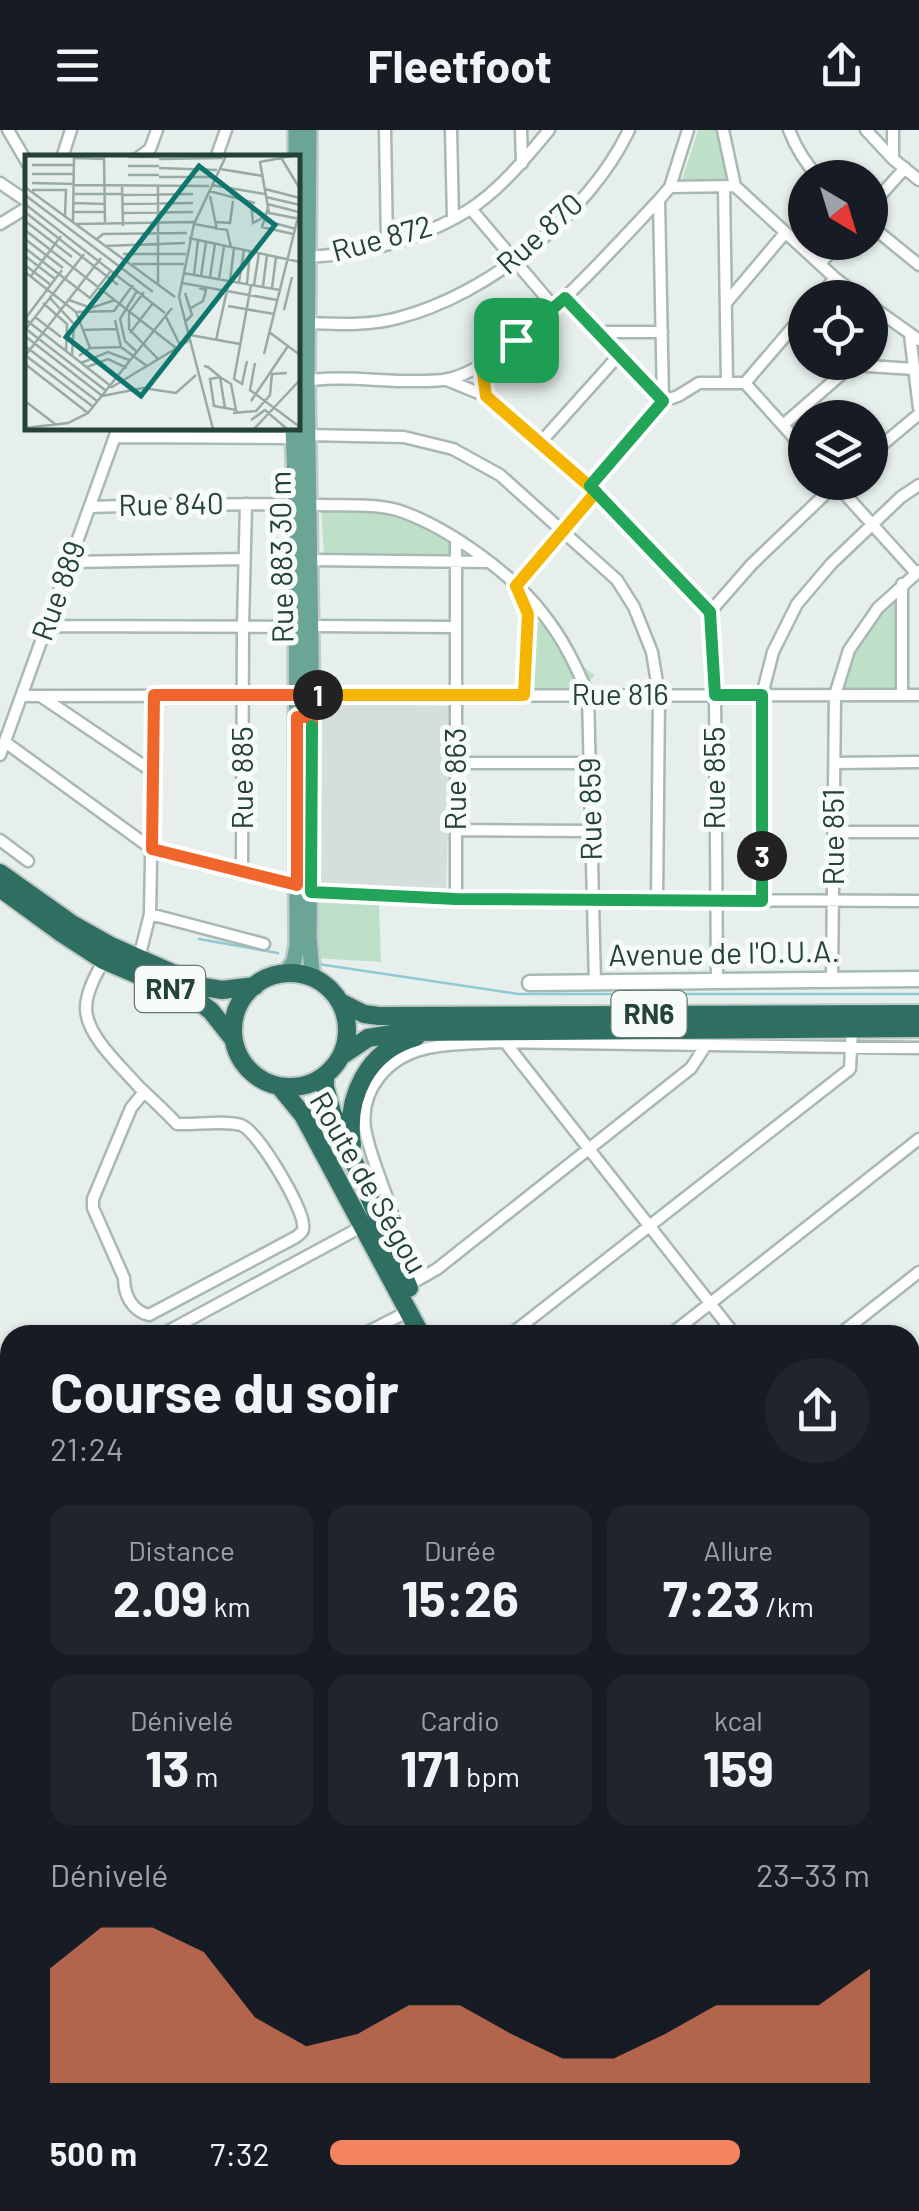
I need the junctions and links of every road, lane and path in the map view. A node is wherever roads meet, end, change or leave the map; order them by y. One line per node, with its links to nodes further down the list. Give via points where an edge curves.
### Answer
1 (8, 130): 20 (street)
2 (71, 130): 16 (street)
3 (157, 130): 17 (street)
4 (226, 130): 18 (street)
5 (309, 130): 38 (main road, Rue 883 30 m)
6 (385, 130): 37 (street)
7 (451, 130): 33 (street)
8 (521, 130): 22 (street)
9 (549, 130): 22 (street, Rue 872)
10 (629, 130): 40 (street, Rue 870, via 575,207)
11 (688, 130): 28 (street)
12 (723, 130): 26 (street)
13 (789, 130): 21 (street)
14 (866, 130): 19 (street)
15 (892, 130): 19 (street)
16 (63, 155)
17 (142, 155)
18 (217, 155)
19 (892, 158): 23 (street)
20 (25, 159)
21 (804, 160)
22 (522, 164): 32 (street, Rue 872)
23 (904, 168): 24 (street); 27 (street)
24 (919, 180)
25 (0, 183): 30 (street)
26 (729, 186): 28 (street); 35 (street); 46 (street)
27 (888, 186)
28 (670, 187): 29 (street)
29 (659, 200): 45 (street); 51 (street)
30 (25, 202)
31 (25, 206): 34 (street)
32 (471, 209): 33 (street, Rue 872); 40 (street)
33 (453, 219): 37 (street, Rue 872)
34 (0, 224)
35 (786, 233): 41 (street); 46 (street)
36 (888, 240): 42 (street)
37 (387, 243): 38 (street, Rue 872)
38 (303, 257): 49 (main road, Rue 883 30 m)
39 (823, 260): 41 (street)
40 (515, 261): 47 (street); 49 (street, Rue 870, via 458,296 396,319)
41 (820, 264): 43 (street)
42 (919, 265)
43 (835, 278): 44 (street)
44 (838, 280)
45 (565, 298): 47 (street); 50 (street)
46 (726, 303): 59 (street)
47 (554, 307): 55 (street)
48 (888, 318): 53 (street)
49 (307, 323): 58 (main road, Rue 883 30 m)
50 (598, 332): 51 (street); 54 (street)
51 (662, 332): 62 (street)
52 (788, 333): 60 (street)
53 (915, 338): 56 (street)
54 (619, 355): 62 (street); 70 (street)
55 (482, 366): 57 (street); 61 (street)
56 (914, 369): 64 (street); 65 (street, via 852,365)
57 (446, 380): 58 (street); 61 (street)
58 (302, 381): 63 (main road, Rue 883 30 m)
59 (727, 383): 60 (street); 62 (street, via 699,383)
60 (745, 383): 65 (street)
61 (486, 396): 70 (street)
62 (663, 401): 72 (street)
63 (300, 407)
64 (919, 411): 69 (street)
65 (783, 425): 66 (street)
66 (788, 431)
67 (116, 432): 68 (street); 77 (street, Rue 889)
68 (298, 433): 76 (main road, Rue 883 30 m); 79 (street, via 404,437 453,448 500,475)
69 (888, 439)
70 (540, 443): 72 (street)
71 (919, 485): 78 (street)
72 (593, 488): 79 (street); 89 (street)
73 (818, 500): 89 (street)
74 (851, 500): 78 (street)
75 (246, 504): 76 (street, Rue 840); 77 (street, Rue 840); 81 (street, Rue 885)
76 (302, 505): 80 (street, Rue 840, via 401,512); 82 (main road, Rue 883 30 m); 92 (main road)
77 (90, 506): 83 (street, Rue 889)
78 (871, 524): 86 (street); 103 (street, via 797,604 772,652)
79 (562, 532): 88 (street); 101 (street, via 618,580 652,652)
80 (456, 540): 84 (street, Rue 863); 85 (street, Rue 840)
81 (244, 559): 83 (street); 91 (street, Rue 885)
82 (310, 560): 84 (street); 92 (main road, Rue 883 30 m)
83 (70, 562): 90 (street, Rue 889)
84 (456, 562): 85 (street); 93 (street, Rue 863)
85 (489, 562): 88 (street, Rue 840)
86 (917, 572): 87 (street, Rue 851)
87 (902, 584): 104 (street, Rue 851, via 849,650); 105 (street)
88 (516, 586): 99 (street, via 528,614); 100 (street, Rue 840, via 544,614)
89 (710, 612): 102 (street, Rue 855)
90 (47, 626): 91 (street); 107 (street, Rue 889)
91 (242, 626): 92 (street); 96 (street, Rue 885)
92 (304, 626): 93 (street); 97 (main road, Rue 883 30 m)
93 (456, 627): 98 (street, Rue 863)
94 (40, 695): 95 (street, Rue 816); 107 (street, Rue 816); 114 (street)
95 (154, 695): 96 (street, Rue 816); 114 (street)
96 (243, 695): 97 (street, Rue 816); 122 (street, Rue 885)
97 (305, 695): 98 (street, Rue 816); 125 (main road, Rue 883 30 m)
98 (456, 695): 99 (street, Rue 816); 111 (street, Rue 863)
99 (524, 695): 100 (street, Rue 816)
100 (588, 695): 101 (street, Rue 816); 112 (street, Rue 859)
101 (659, 695): 102 (street, Rue 816); 128 (street)
102 (715, 695): 103 (street, Rue 816); 129 (street, Rue 855)
103 (762, 695): 104 (street, Rue 816); 130 (street)
104 (835, 695): 105 (street, Rue 816); 113 (street, Rue 851)
105 (902, 695): 106 (street, Rue 816)
106 (919, 695)
107 (22, 696): 108 (street, Rue 889)
108 (5, 742): 109 (street, Rue 889); 120 (street)
109 (0, 754)
110 (919, 762): 113 (street)
111 (456, 763): 112 (street); 115 (street, Rue 863)
112 (590, 763): 116 (street, Rue 859)
113 (835, 763): 117 (street, Rue 851)
114 (153, 772): 120 (street)
115 (456, 830): 116 (street); 126 (street, Rue 863)
116 (592, 831): 127 (street, Rue 859)
117 (834, 832): 118 (street); 131 (street, Rue 851)
118 (919, 832)
119 (0, 840): 121 (street)
120 (152, 849): 122 (street); 133 (street)
121 (28, 861)
122 (242, 872): 125 (street)
123 (0, 873): 135 (highway, RN7)
124 (0, 887): 135 (highway, RN7, via 63,934)
125 (304, 889): 126 (street); 137 (main road, via 294,961); 140 (main road)
126 (456, 899): 127 (street)
127 (593, 900): 128 (street); 143 (street, Rue 859)
128 (657, 900): 129 (street)
129 (716, 900): 130 (street); 141 (street, Rue 855)
130 (762, 901): 131 (street)
131 (834, 901): 132 (street); 138 (street, Rue 851)
132 (919, 902)
133 (150, 914): 134 (street); 136 (street)
134 (264, 944)
135 (107, 953): 136 (highway, RN7); 151 (highway, RN7, via 197,1000); 157 (street, via 90,990 89,1024)
136 (139, 958): 144 (highway, RN7, via 204,987)
137 (286, 974): 140 (highway); 144 (highway)
138 (832, 979): 139 (street, Avenue de l'O.U.A.); 141 (street, Avenue de l'O.U.A.)
139 (919, 979)
140 (318, 981): 145 (highway)
141 (717, 981): 143 (street, Avenue de l'O.U.A.)
142 (530, 983): 143 (street, Avenue de l'O.U.A.)
143 (595, 984)
144 (255, 986): 151 (highway, via 237,1010)
145 (340, 1002): 146 (highway, Avenue de l'O.U.A. / RN6, via 380,1016); 154 (highway, via 347,1023)
146 (919, 1014)
147 (919, 1028): 149 (highway, RN6)
148 (441, 1030): 150 (highway, RN6); 154 (highway, RN6, via 368,1038); 160 (highway, via 390,1048 354,1094 349,1126)
149 (851, 1037): 150 (highway, RN6); 152 (street); 153 (street); 162 (street, via 850,1069)
150 (505, 1038): 152 (street); 159 (street); 163 (street, via 424,1049 376,1079 364,1111 393,1217)
151 (234, 1040): 156 (highway, via 245,1066)
152 (706, 1045): 159 (street, via 691,1068)
153 (919, 1048)
154 (341, 1056): 155 (highway)
155 (326, 1075): 156 (highway, Route de Ségou); 160 (highway, Route de Ségou, via 332,1112)
156 (280, 1087): 161 (highway, Route de Ségou, via 303,1115)
157 (144, 1092): 157 (street, via 177,1124 239,1124 252,1131 304,1227 149,1315 132,1306 93,1208 126,1120)
158 (919, 1140): 166 (street)
159 (589, 1149): 162 (street); 165 (street)
160 (359, 1174): 163 (highway, Route de Ségou)
161 (363, 1226): 167 (highway, Route de Ségou); 168 (street)
162 (650, 1226): 166 (street); 172 (street)
163 (384, 1232): 165 (highway, Route de Ségou)
164 (919, 1272): 175 (street)
165 (408, 1286): 171 (highway, Route de Ségou)
166 (710, 1303): 173 (street); 174 (street)
167 (409, 1311): 169 (street); 170 (highway, Route de Ségou)
168 (180, 1325)
169 (382, 1325)
170 (417, 1325)
171 (428, 1325)
172 (523, 1325)
173 (682, 1325)
174 (728, 1325)
175 (852, 1325)

